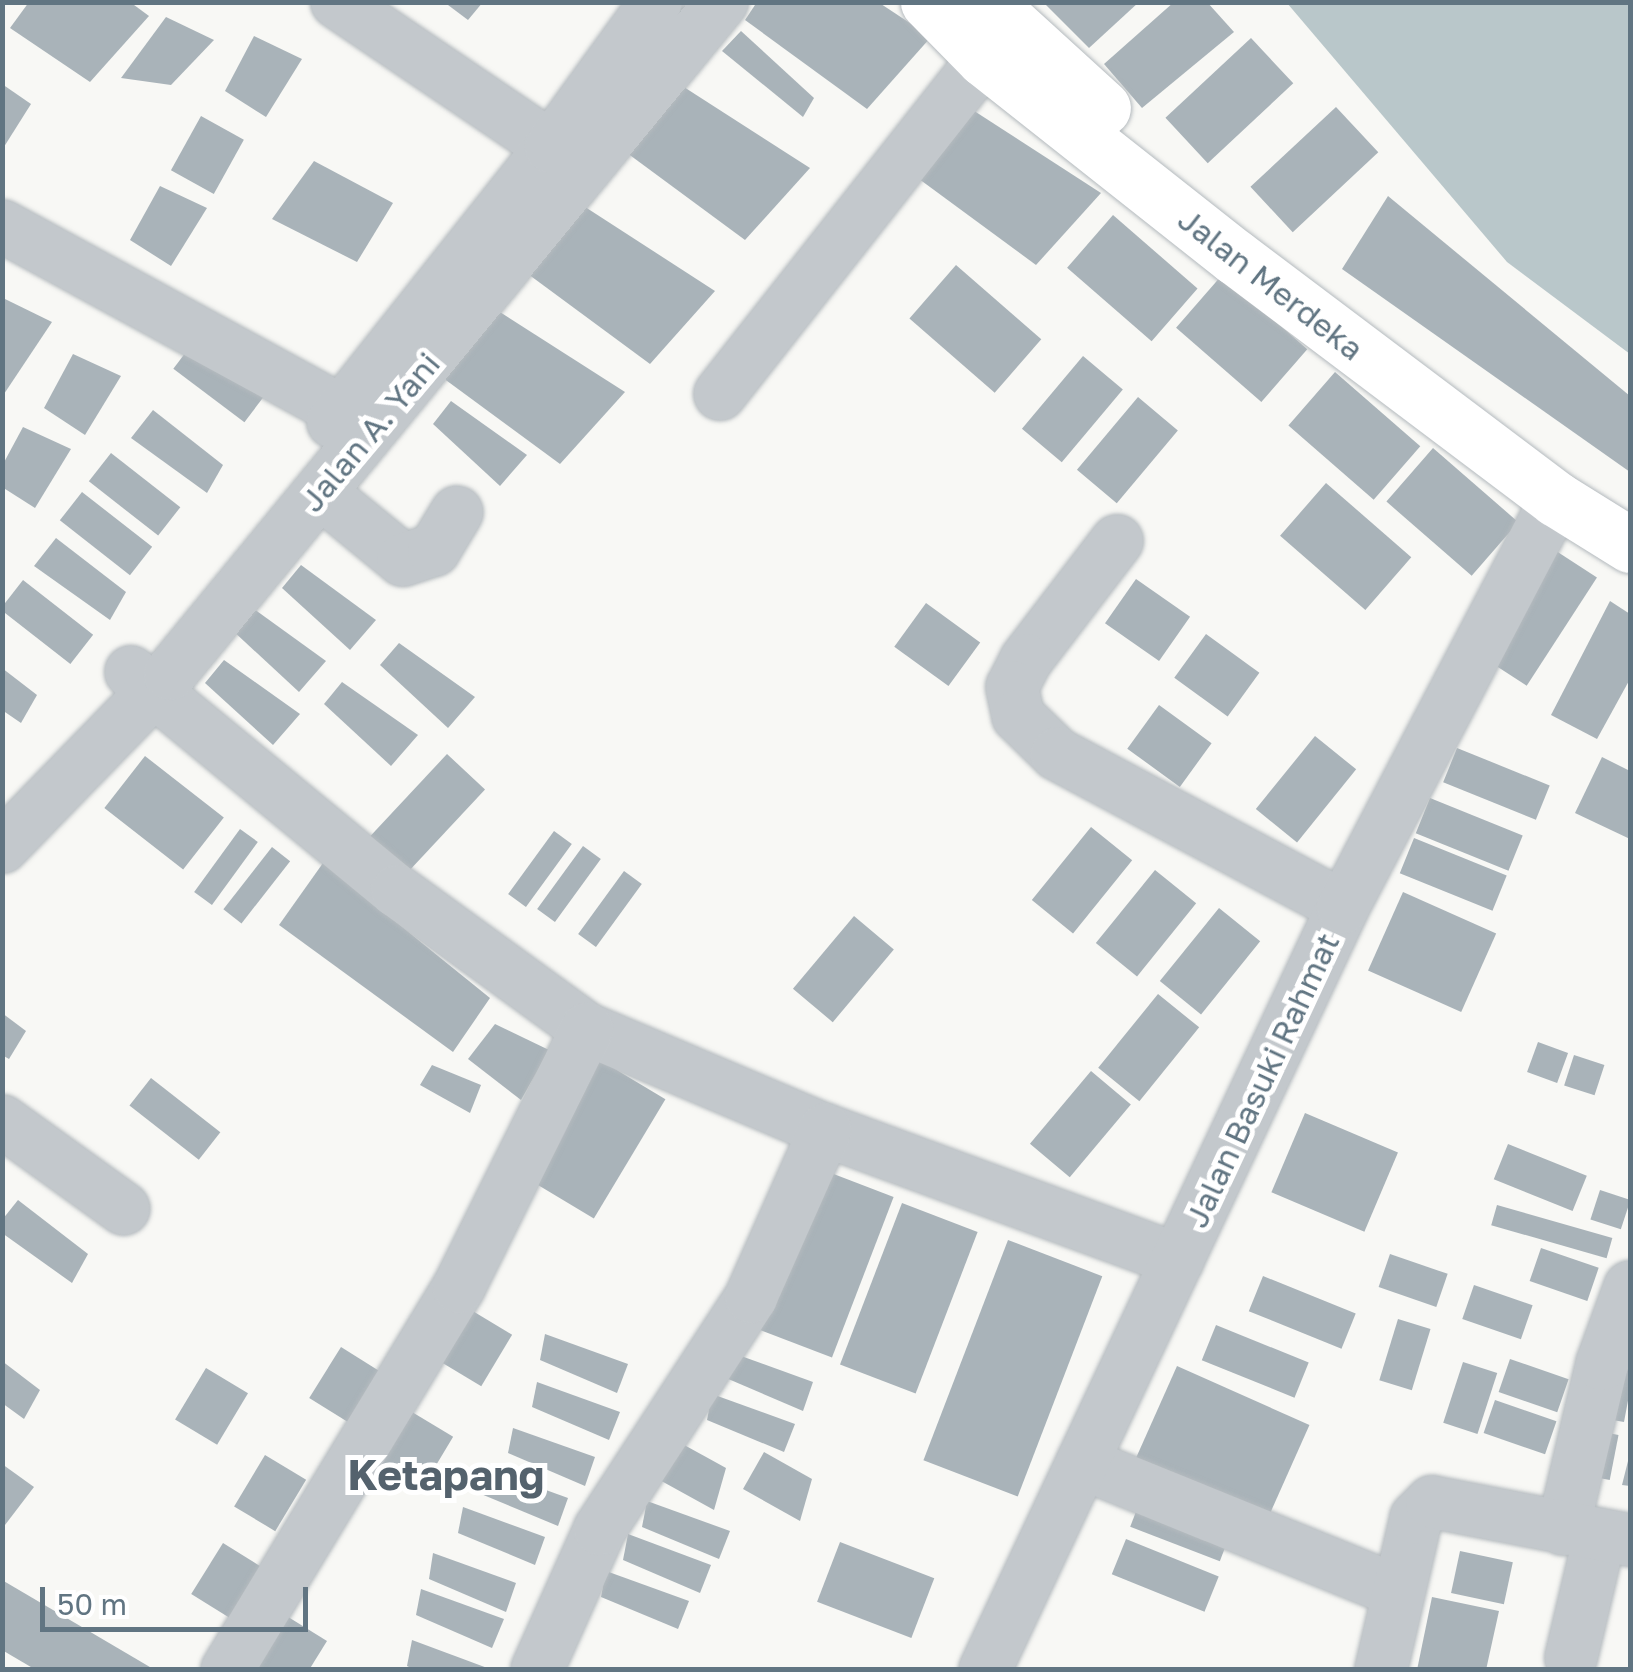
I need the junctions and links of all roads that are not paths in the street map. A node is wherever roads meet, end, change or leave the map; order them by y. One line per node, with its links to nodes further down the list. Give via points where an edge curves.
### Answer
1 (337, 2): 7 (street)
2 (656, 2): 7 (street, Jalan A. Yani)
3 (722, 2): 10 (street, Jalan A. Yani)
4 (928, 2): 6 (main road, Jalan Merdeka)
5 (987, 2): 9 (main road, Jalan Merdeka)
6 (984, 58): 9 (main road, Jalan Merdeka); 11 (street)
7 (551, 147): 10 (street, Jalan A. Yani)
8 (2, 226): 12 (street)
9 (1245, 242): 14 (main road, Jalan Merdeka); 15 (main road, Jalan Merdeka)
10 (450, 306): 12 (street, Jalan A. Yani); 13 (street, Jalan A. Yani)
11 (720, 394)
12 (341, 411): 19 (street, Jalan A. Yani)
13 (320, 492): 16 (street, via 403,560 434,550); 19 (street, Jalan A. Yani)
14 (1556, 499): 18 (main road, Jalan Merdeka); 22 (street, Jalan Basuki Rahmat)
15 (1630, 501)
16 (457, 512)
17 (1117, 540): 22 (street, via 1026,660 1012,687 1018,716 1057,754)
18 (1630, 545)
19 (143, 682): 20 (street, Jalan A. Yani); 21 (street, Jalan A. Yani); 23 (street, via 397,891)
20 (2, 826)
21 (2, 847)
22 (1343, 907): 27 (street, Jalan Basuki Rahmat)
23 (586, 1029): 25 (street); 33 (street, via 459,1287)
24 (2, 1121): 26 (street)
25 (824, 1130): 27 (street); 34 (street, via 751,1297 600,1529)
26 (124, 1210)
27 (1178, 1260): 29 (street, Jalan Basuki Rahmat)
28 (1630, 1286): 30 (street, via 1602,1364)
29 (1082, 1464): 31 (street); 35 (street, Jalan Basuki Rahmat)
30 (1598, 1535): 31 (street, via 1432,1502 1416,1518); 32 (street)
31 (1398, 1591): 36 (street)
32 (1571, 1658)
33 (227, 1670)
34 (537, 1670)
35 (985, 1670)
36 (1380, 1670)

